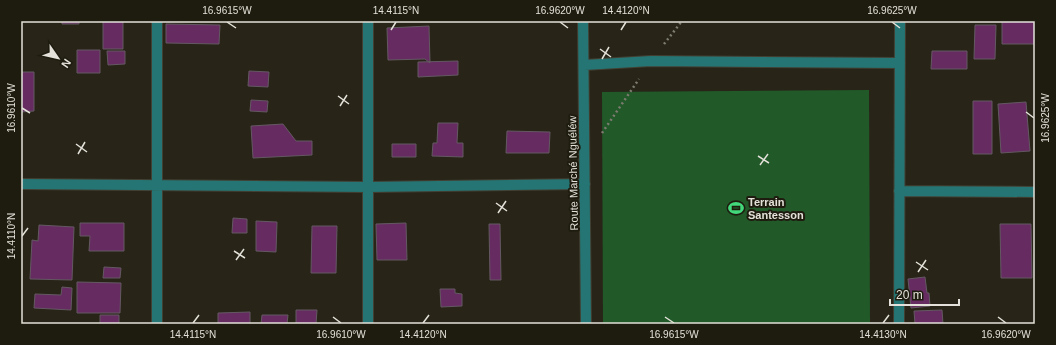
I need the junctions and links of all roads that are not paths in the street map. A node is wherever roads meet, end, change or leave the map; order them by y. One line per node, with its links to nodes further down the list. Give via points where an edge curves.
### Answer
1 (157, 21): 9 (street)
2 (368, 21): 10 (street)
3 (583, 21): 6 (street, Route Marché Nguéléw)
4 (900, 21): 5 (street)
5 (900, 63): 6 (street, via 651,61); 11 (street)
6 (584, 64): 8 (street, Route Marché Nguéléw)
7 (21, 184): 9 (street)
8 (585, 184): 10 (street); 15 (street, Route Marché Nguéléw)
9 (157, 185): 10 (street); 13 (street)
10 (368, 187): 14 (street)
11 (899, 191): 12 (street); 16 (street)
12 (1035, 192)
13 (157, 324)
14 (368, 324)
15 (586, 324)
16 (899, 324)

